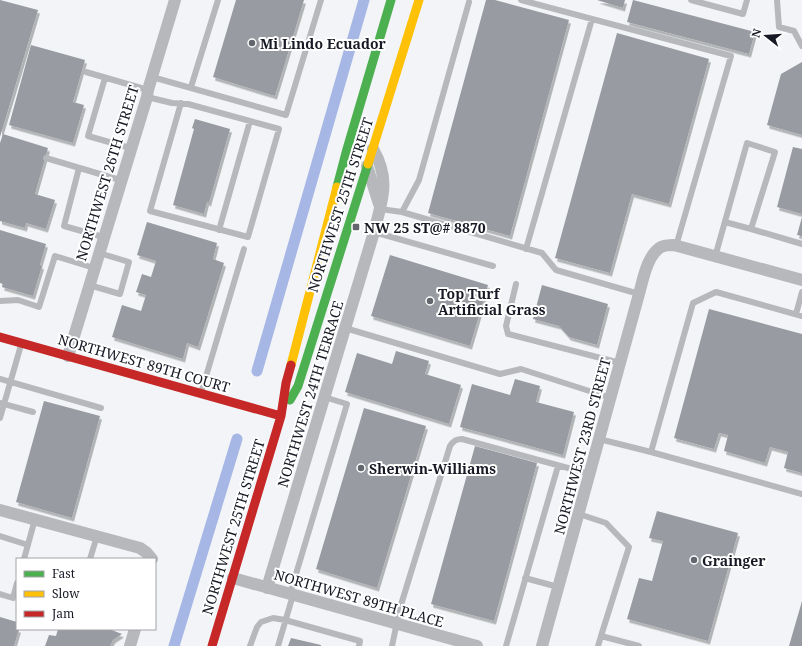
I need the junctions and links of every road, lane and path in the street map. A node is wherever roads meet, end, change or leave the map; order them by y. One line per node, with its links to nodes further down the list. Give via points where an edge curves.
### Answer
1 (175, 0): 14 (street, NORTHWEST 26TH STREET)
2 (218, 0): 16 (lane)
3 (321, 0): 16 (lane, via 286,115)
4 (391, 0): 19 (main road, NORTHWEST 25TH STREET)
5 (419, 0): 21 (main road, NORTHWEST 25TH STREET)
6 (521, 0): 11 (lane)
7 (691, 0): 8 (lane, via 742,14)
8 (747, 0)
9 (777, 0): 12 (lane, via 779,26 794,31)
10 (469, 2): 28 (lane, via 419,180)
11 (592, 19): 35 (lane, via 730,56); 37 (lane)
12 (802, 46)
13 (86, 72): 15 (lane)
14 (152, 76): 16 (lane); 17 (street, NORTHWEST 26TH STREET)
15 (105, 78): 17 (lane); 22 (lane, via 88,136)
16 (191, 87)
17 (147, 94): 18 (lane, via 172,103); 22 (street, NORTHWEST 26TH STREET)
18 (181, 103): 20 (lane); 31 (lane, via 150,211)
19 (356, 118): 21 (main road); 62 (main road, NORTHWEST 25TH STREET, via 286,383)
20 (250, 121): 31 (lane); 31 (lane, via 279,129 248,237)
21 (365, 145): 24 (main road, NORTHWEST 25TH STREET); 27 (street, NORTHWEST 24TH TERRACE, via 379,159 384,177)
22 (130, 148): 26 (street, NORTHWEST 26TH STREET)
23 (46, 158): 25 (lane)
24 (367, 166): 27 (street, NORTHWEST 24TH TERRACE); 62 (main road, NORTHWEST 25TH STREET, via 298,386)
25 (79, 168): 26 (lane); 33 (lane, via 64,226)
26 (120, 180): 33 (street, NORTHWEST 26TH STREET)
27 (380, 209): 28 (lane); 32 (street, NORTHWEST 24TH TERRACE)
28 (402, 212): 37 (lane)
29 (724, 222): 30 (lane); 30 (lane, via 747,144 775,152); 39 (lane)
30 (752, 229): 34 (lane)
31 (219, 230)
32 (374, 232): 40 (lane); 49 (street, NORTHWEST 24TH TERRACE)
33 (103, 237): 38 (street, NORTHWEST 26TH STREET)
34 (802, 244)
35 (676, 246): 39 (street); 46 (street, NORTHWEST 23RD STREET, via 662,247 652,256)
36 (244, 249): 56 (lane)
37 (526, 249): 46 (lane, via 542,253 556,270)
38 (98, 253): 41 (street, NORTHWEST 26TH STREET); 44 (lane, via 129,262 120,294)
39 (715, 257): 42 (street)
40 (493, 266)
41 (94, 268): 44 (street, NORTHWEST 26TH STREET); 47 (lane, via 55,256 39,307 18,300)
42 (802, 280)
43 (516, 284): 53 (lane, via 506,326 508,334)
44 (89, 285): 52 (street, NORTHWEST 26TH STREET)
45 (802, 292): 48 (lane)
46 (639, 294): 53 (street, NORTHWEST 23RD STREET)
47 (0, 301)
48 (799, 315): 65 (lane, via 716,292 693,303)
49 (345, 328): 57 (street, NORTHWEST 24TH TERRACE); 58 (lane, via 500,374 521,369)
50 (0, 337): 51 (main road, NORTHWEST 89TH COURT)
51 (22, 343): 52 (main road, NORTHWEST 89TH COURT); 55 (lane)
52 (68, 356): 56 (main road, NORTHWEST 89TH COURT)
53 (620, 363): 58 (street, NORTHWEST 23RD STREET)
54 (0, 379): 55 (lane)
55 (11, 382): 59 (lane); 60 (lane)
56 (201, 393): 62 (main road, NORTHWEST 89TH COURT)
57 (324, 398): 82 (street, NORTHWEST 24TH TERRACE); 84 (lane, via 346,404)
58 (611, 398): 64 (street, NORTHWEST 23RD STREET)
59 (2, 404): 61 (lane); 63 (lane)
60 (101, 408)
61 (33, 412)
62 (281, 416): 78 (main road, NORTHWEST 25TH STREET)
63 (0, 418)
64 (599, 439): 65 (lane); 67 (street, NORTHWEST 23RD STREET)
65 (651, 452): 68 (lane)
66 (558, 466): 67 (lane); 79 (lane); 86 (lane, via 462,439 452,442)
67 (590, 474): 70 (street, NORTHWEST 23RD STREET)
68 (802, 494)
69 (0, 510): 71 (street)
70 (579, 514): 81 (street, NORTHWEST 23RD STREET); 88 (lane, via 606,523 629,547)
71 (35, 519): 73 (street); 74 (lane)
72 (0, 536): 74 (lane)
73 (97, 536): 76 (lane); 77 (street, via 142,549)
74 (28, 545): 75 (lane)
75 (24, 558)
76 (90, 558)
77 (151, 558)
78 (233, 578): 82 (street, NORTHWEST 89TH PLACE); 90 (main road, NORTHWEST 25TH STREET)
79 (525, 578): 81 (lane); 96 (lane)
80 (16, 586): 83 (lane, via 12,598)
81 (558, 587): 97 (street, NORTHWEST 23RD STREET)
82 (267, 588): 84 (street, NORTHWEST 89TH PLACE)
83 (0, 594)
84 (291, 594): 85 (lane); 86 (street, NORTHWEST 89TH PLACE)
85 (285, 620): 91 (lane, via 273,618 261,622 254,632); 92 (lane); 93 (lane, via 360,641)
86 (396, 624): 94 (lane); 95 (street, NORTHWEST 89TH PLACE)
87 (135, 630): 89 (street)
88 (601, 636): 98 (lane); 99 (lane)
89 (130, 646)
90 (212, 646)
91 (250, 646)
92 (278, 646)
93 (359, 646)
94 (392, 646)
95 (477, 646)
96 (506, 646)
97 (542, 646)
98 (598, 646)
99 (639, 646)

